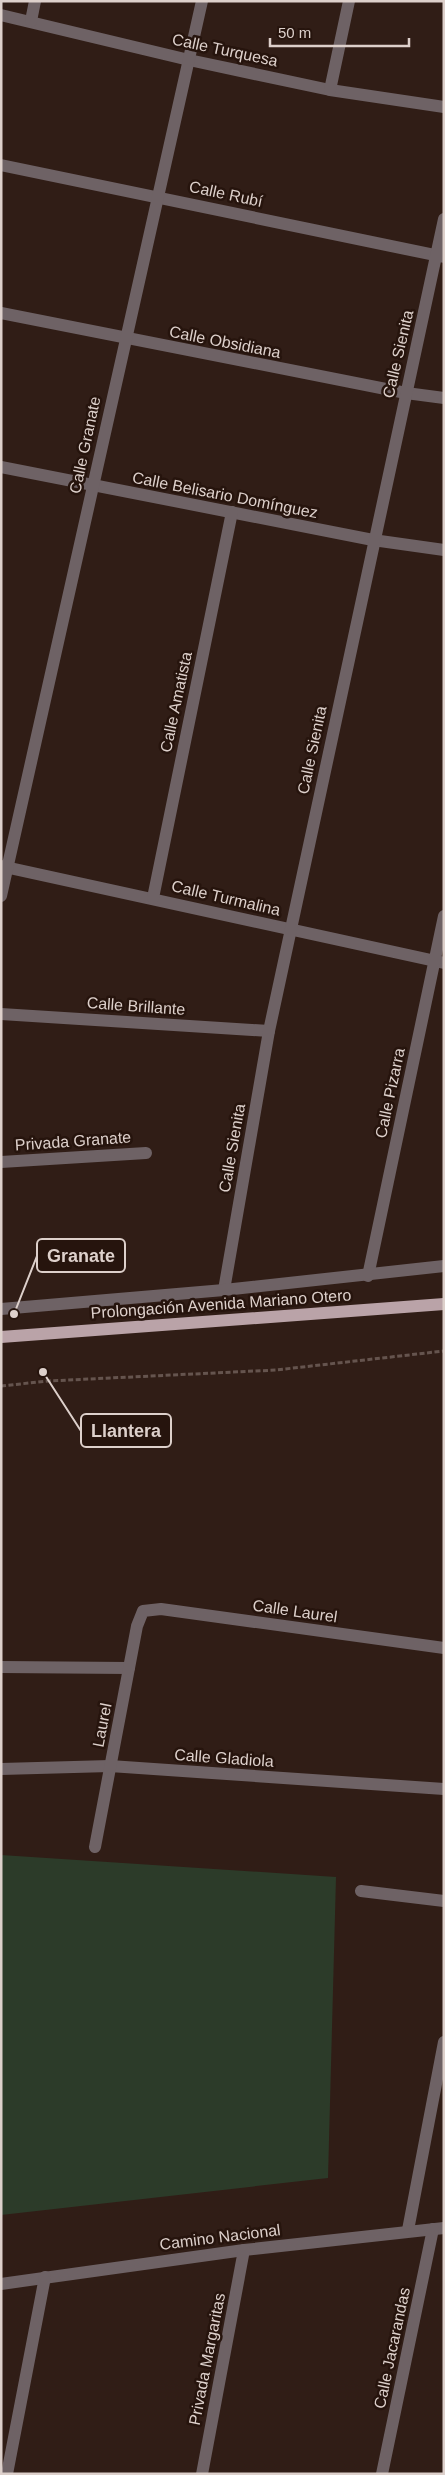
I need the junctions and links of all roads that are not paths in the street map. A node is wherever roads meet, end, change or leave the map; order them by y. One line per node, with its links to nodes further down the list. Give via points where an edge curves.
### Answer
1 (35, 1): 5 (street)
2 (202, 1): 6 (street, Calle Granate)
3 (349, 1): 7 (street)
4 (1, 15): 5 (street, Calle Turquesa)
5 (31, 21): 6 (street, Calle Turquesa)
6 (189, 60): 7 (street, Calle Turquesa); 10 (street, Calle Granate)
7 (330, 90): 8 (street, Calle Turquesa)
8 (444, 107)
9 (1, 165): 10 (street, Calle Rubí)
10 (158, 197): 12 (street, Calle Rubí); 14 (street, Calle Granate)
11 (444, 219): 12 (street, Calle Sienita)
12 (440, 256): 15 (street, Calle Sienita)
13 (1, 313): 14 (street, Calle Obsidiana)
14 (125, 339): 15 (street, Calle Obsidiana); 18 (street, Calle Granate)
15 (406, 393): 16 (street, Calle Obsidiana); 20 (street, Calle Sienita)
16 (444, 398)
17 (1, 466): 18 (street, Calle Belisario Domínguez)
18 (93, 486): 19 (street, Calle Belisario Domínguez); 22 (street, Calle Granate)
19 (232, 512): 20 (street, Calle Belisario Domínguez); 24 (street, Calle Amatista)
20 (373, 540): 21 (street, Calle Belisario Domínguez); 26 (street, Calle Sienita)
21 (444, 550)
22 (4, 866): 23 (street, Calle Granate); 24 (street, Calle Turmalina)
23 (1, 896)
24 (153, 898): 26 (street, Calle Turmalina)
25 (444, 916): 27 (street, Calle Pizarra)
26 (291, 929): 27 (street, Calle Turmalina); 29 (street, Calle Sienita)
27 (439, 962): 33 (street, Calle Pizarra)
28 (1, 1014): 29 (street, Calle Brillante)
29 (269, 1031): 34 (street, Calle Sienita)
30 (146, 1153): 31 (street, Privada Granate)
31 (1, 1162)
32 (444, 1266): 33 (street)
33 (368, 1276): 34 (street)
34 (224, 1290): 36 (street)
35 (444, 1304): 37 (main road, Prolongación Avenida Mariano Otero)
36 (1, 1309)
37 (1, 1337)
38 (143, 1611): 39 (street, Calle Laurel, via 161,1609); 41 (street, Laurel)
39 (444, 1648)
40 (1, 1667): 41 (street)
41 (129, 1668): 42 (street, Laurel)
42 (110, 1766): 43 (street, Calle Gladiola); 44 (street, Calle Gladiola); 45 (street, Laurel)
43 (1, 1769)
44 (444, 1789)
45 (95, 1847)
46 (361, 1891): 47 (street)
47 (444, 1901)
48 (444, 2042): 50 (street)
49 (438, 2228): 50 (street, Camino Nacional); 56 (street, Calle Jacarandas)
50 (408, 2230): 51 (street, Camino Nacional)
51 (244, 2250): 52 (street, Camino Nacional); 55 (street, Privada Margaritas)
52 (46, 2276): 53 (street, Camino Nacional); 54 (street)
53 (1, 2284)
54 (7, 2474)
55 (202, 2474)
56 (382, 2474)

